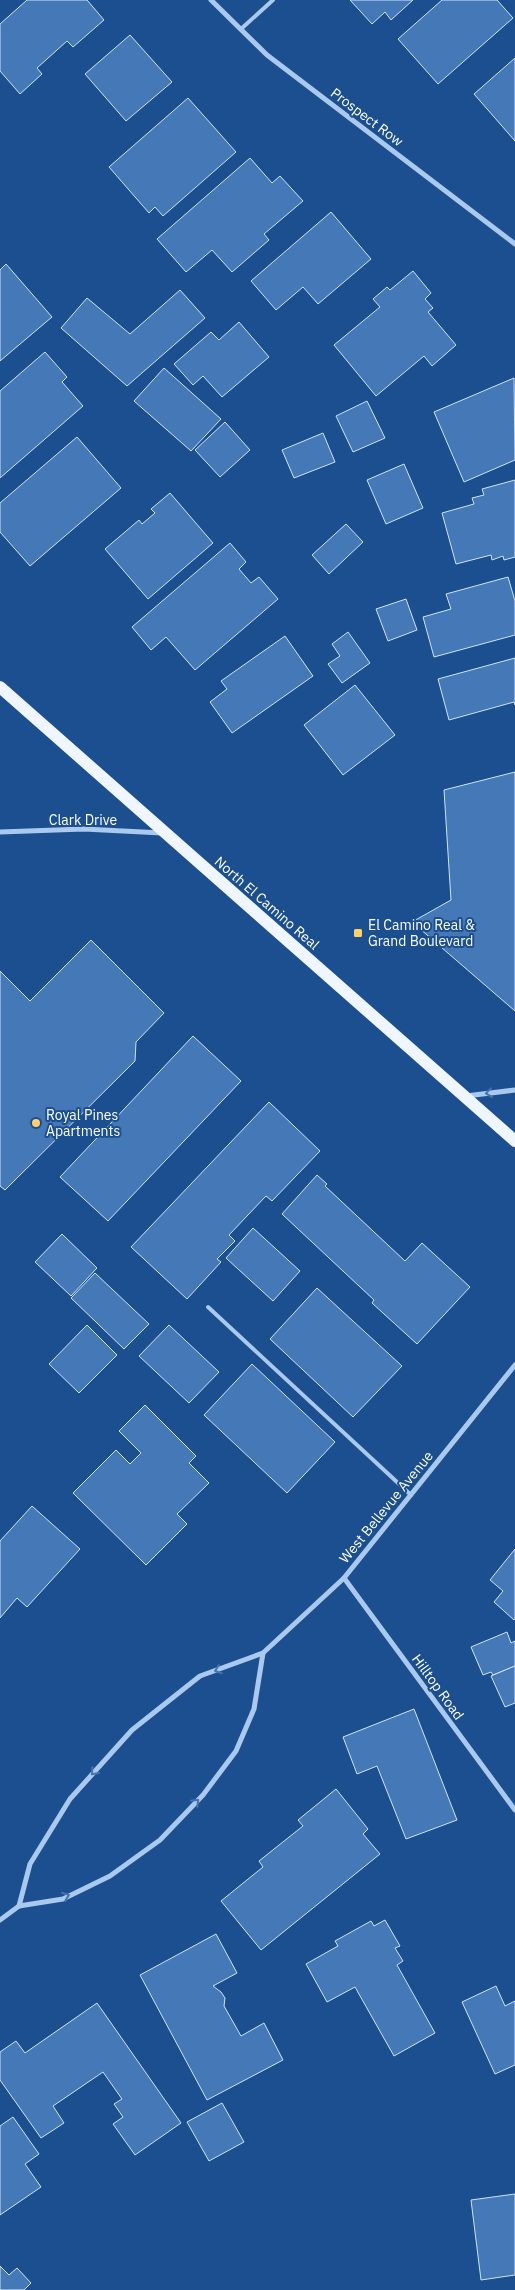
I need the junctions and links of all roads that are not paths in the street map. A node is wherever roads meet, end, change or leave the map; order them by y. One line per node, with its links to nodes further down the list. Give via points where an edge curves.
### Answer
1 (211, 0): 3 (street, Prospect Row)
2 (272, 0): 3 (lane)
3 (241, 30): 4 (street, Prospect Row, via 268,55)
4 (515, 244)
5 (0, 687): 7 (main road, North El Camino Real)
6 (0, 832): 7 (street, Clark Drive, via 84,829)
7 (166, 833): 9 (main road, North El Camino Real)
8 (515, 1090): 9 (street, one-way to 9)
9 (464, 1096): 10 (main road, North El Camino Real)
10 (515, 1141)
11 (208, 1307): 13 (lane)
12 (515, 1365): 13 (street, West Bellevue Avenue)
13 (411, 1494): 14 (street, West Bellevue Avenue)
14 (344, 1578): 15 (street, West Bellevue Avenue); 16 (street, Hilltop Road)
15 (263, 1652): 17 (street, West Bellevue Avenue, one-way to 17, via 200,1676 132,1730 70,1799 30,1864); 17 (street, one-way to 15, via 63,1898 110,1876 160,1840 203,1795 236,1751 254,1709)
16 (515, 1810)
17 (18, 1906): 18 (street)
18 (0, 1920)

